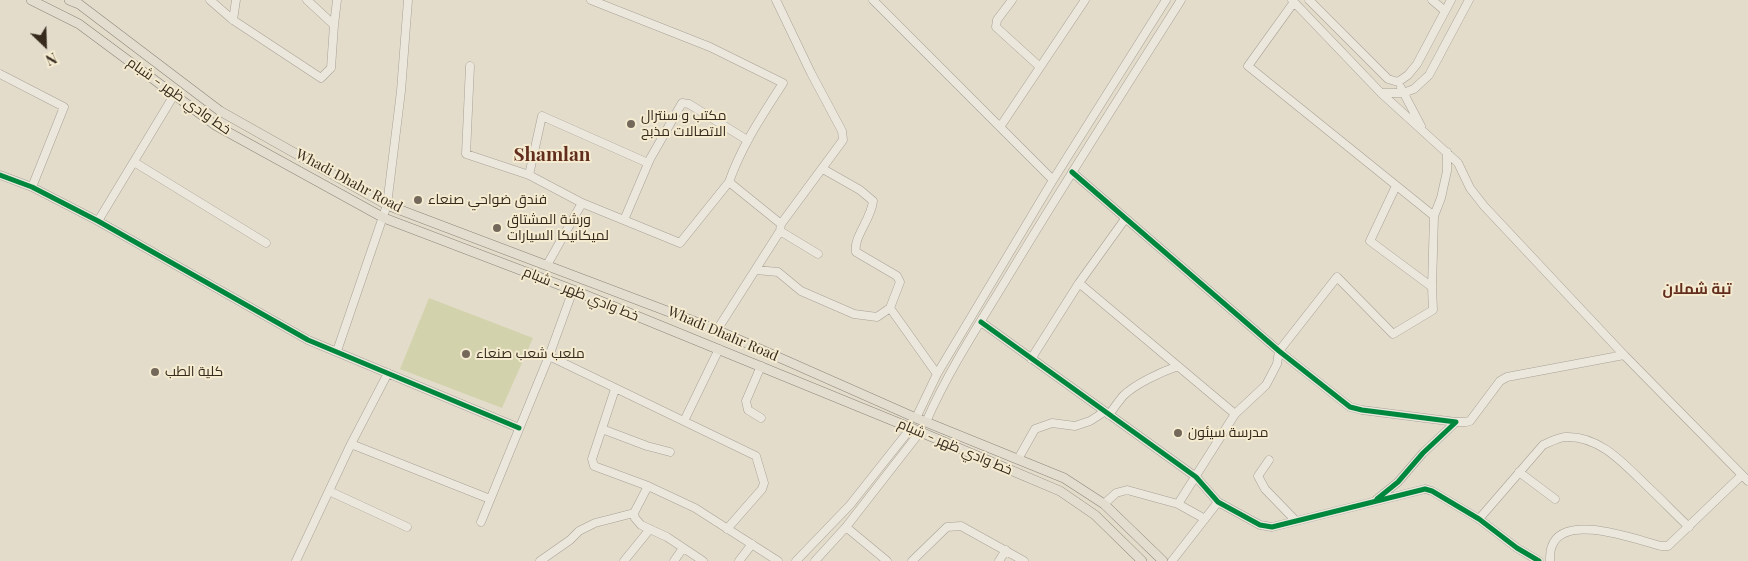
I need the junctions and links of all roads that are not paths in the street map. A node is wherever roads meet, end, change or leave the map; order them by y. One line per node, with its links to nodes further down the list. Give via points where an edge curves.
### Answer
1 (31, 0): 30 (main road, خط وادي ظهر - شبام, via 79,24)
2 (69, 0): 20 (main road, Whadi Dhahr Road)
3 (210, 0): 22 (street)
4 (236, 0): 22 (street)
5 (307, 0): 23 (street)
6 (337, 0): 23 (street)
7 (408, 0): 46 (street)
8 (591, 0): 32 (street, via 710,47 783,84)
9 (776, 0): 37 (street, via 842,131 843,140)
10 (873, 0): 31 (street)
11 (1012, 0): 25 (street, via 997,20 996,27)
12 (1085, 0): 25 (street)
13 (1166, 0): 41 (street)
14 (1181, 0): 38 (street)
15 (1309, 0): 27 (street, via 1388,79)
16 (1432, 0): 21 (street)
17 (1451, 0): 21 (street)
18 (1470, 0): 29 (street, via 1429,75 1414,89)
19 (1293, 1): 28 (street); 43 (street, via 1248,66)
20 (80, 2): 46 (main road, Whadi Dhahr Road, via 220,111)
21 (1445, 11): 27 (street, via 1417,64)
22 (233, 20): 23 (street, via 321,78 331,68)
23 (334, 25)
24 (470, 66): 40 (street, via 466,154)
25 (1040, 67): 31 (street)
26 (0, 74): 44 (street, via 64,106)
27 (1398, 82): 29 (street)
28 (1381, 93): 29 (street); 33 (street)
29 (1403, 93): 33 (street)
30 (174, 96): 35 (street); 48 (main road, خط وادي ظهر - شبام, via 215,125)
31 (1000, 127): 41 (street)
32 (747, 140): 36 (street, via 690,104 682,103); 42 (street)
33 (1431, 140): 34 (street)
34 (1447, 152): 47 (street, via 1447,171); 66 (street, via 1458,163 1470,188 1484,206)
35 (134, 162): 51 (street); 53 (street)
36 (648, 163): 40 (street, via 542,116); 50 (street)
37 (823, 169): 52 (street); 60 (street, via 873,201 872,212 854,245 856,252 897,276 900,282)
38 (1072, 172): 49 (street); 61 (street)
39 (0, 174): 44 (street)
40 (529, 175): 45 (street)
41 (1054, 180): 72 (street)
42 (729, 182): 50 (street, via 680,243); 52 (street)
43 (1396, 186): 47 (street); 58 (street, via 1370,241)
44 (32, 187): 51 (street)
45 (582, 203): 50 (street); 55 (street)
46 (388, 204): 48 (street); 55 (main road, Whadi Dhahr Road)
47 (1434, 216): 58 (street)
48 (384, 218): 59 (main road, خط وادي ظهر - شبام); 64 (street)
49 (1125, 218): 57 (street); 65 (street)
50 (624, 220)
51 (98, 221): 64 (street, via 308,340)
52 (781, 228): 54 (street); 56 (street)
53 (266, 243)
54 (818, 254)
55 (547, 265): 62 (main road, Whadi Dhahr Road)
56 (756, 270): 60 (street, via 778,272 801,291 854,314 876,317); 62 (street)
57 (1079, 283): 68 (street); 70 (street)
58 (1432, 287): 65 (street, via 1433,310 1393,334 1337,277)
59 (573, 290): 63 (main road, خط وادي ظهر - شبام); 67 (street)
60 (890, 308): 72 (street)
61 (981, 322): 68 (street); 79 (street, via 937,395)
62 (717, 330): 77 (main road, Whadi Dhahr Road)
63 (719, 349): 69 (main road, خط وادي ظهر - شبام); 78 (street)
64 (337, 351): 71 (street)
65 (1279, 351): 75 (street, via 1277,364 1266,385); 80 (street, via 1350,407)
66 (1624, 355): 80 (street, via 1507,377 1500,381 1470,421); 91 (street)
67 (549, 356): 73 (street); 81 (street)
68 (1031, 359): 74 (street)
69 (761, 366): 76 (street, via 746,401 748,410); 82 (main road, خط وادي ظهر - شبام)
70 (1178, 366): 74 (street, via 1129,391); 75 (street)
71 (388, 373): 81 (street); 85 (street)
72 (937, 374): 77 (street)
73 (615, 388): 78 (street); 83 (street)
74 (1106, 413): 87 (street, via 1075,426 1052,423 1035,429); 90 (street)
75 (1235, 414): 90 (street)
76 (762, 418)
77 (916, 418): 79 (main road, Whadi Dhahr Road); 82 (main road)
78 (684, 421): 109 (street, via 756,456 764,483 762,489)
79 (926, 422): 84 (main road); 87 (main road, Whadi Dhahr Road)
80 (1456, 422): 97 (street, via 1398,482)
81 (519, 428): 95 (street)
82 (911, 428): 84 (main road, خط وادي ظهر - شبام); 121 (street, via 850,505)
83 (602, 429): 86 (street); 92 (street, via 592,459 594,466)
84 (920, 432): 106 (street); 127 (main road, خط وادي ظهر - شبام, via 1060,492 1095,515)
85 (351, 444): 93 (street); 95 (street)
86 (670, 452)
87 (1018, 460): 98 (main road, Whadi Dhahr Road, via 1064,478)
88 (1269, 460): 103 (street, via 1258,476 1265,490)
89 (1519, 472): 94 (street); 102 (street); 107 (street, via 1543,445 1557,439 1575,438 1598,444 1616,455)
90 (1196, 477): 96 (street); 99 (street)
91 (1745, 478): 107 (street)
92 (648, 486): 100 (street); 109 (street, via 695,508)
93 (329, 491): 105 (street); 114 (street)
94 (1555, 499)
95 (490, 500): 104 (street)
96 (1218, 502): 101 (street); 103 (street, via 1265,526)
97 (1373, 502): 102 (street, via 1425,489); 103 (street)
98 (1104, 504): 99 (street, via 1116,493 1127,490); 128 (main road, Whadi Dhahr Road)
99 (1178, 504): 101 (street)
100 (634, 513): 108 (street, via 641,526); 115 (street, via 595,523 579,531)
101 (1204, 519): 129 (street)
102 (1479, 519): 130 (street)
103 (1296, 521)
104 (481, 522)
105 (407, 527)
106 (846, 527): 122 (street); 123 (street)
107 (1689, 527): 131 (street, via 1665,546 1600,530 1569,531 1555,540)
108 (650, 529): 111 (street); 116 (street)
109 (728, 529): 110 (street)
110 (752, 544): 119 (street); 120 (street)
111 (683, 548): 117 (street); 118 (street)
112 (1006, 550): 113 (street, via 960,526 947,527); 125 (street); 126 (street)
113 (914, 559): 124 (street)
114 (296, 561)
115 (540, 561)
116 (624, 561)
117 (674, 561)
118 (703, 561)
119 (739, 561)
120 (778, 561)
121 (796, 561)
122 (815, 561)
123 (888, 561)
124 (925, 561)
125 (999, 561)
126 (1024, 561)
127 (1142, 561)
128 (1163, 561)
129 (1172, 561)
130 (1539, 561)
131 (1550, 561)

